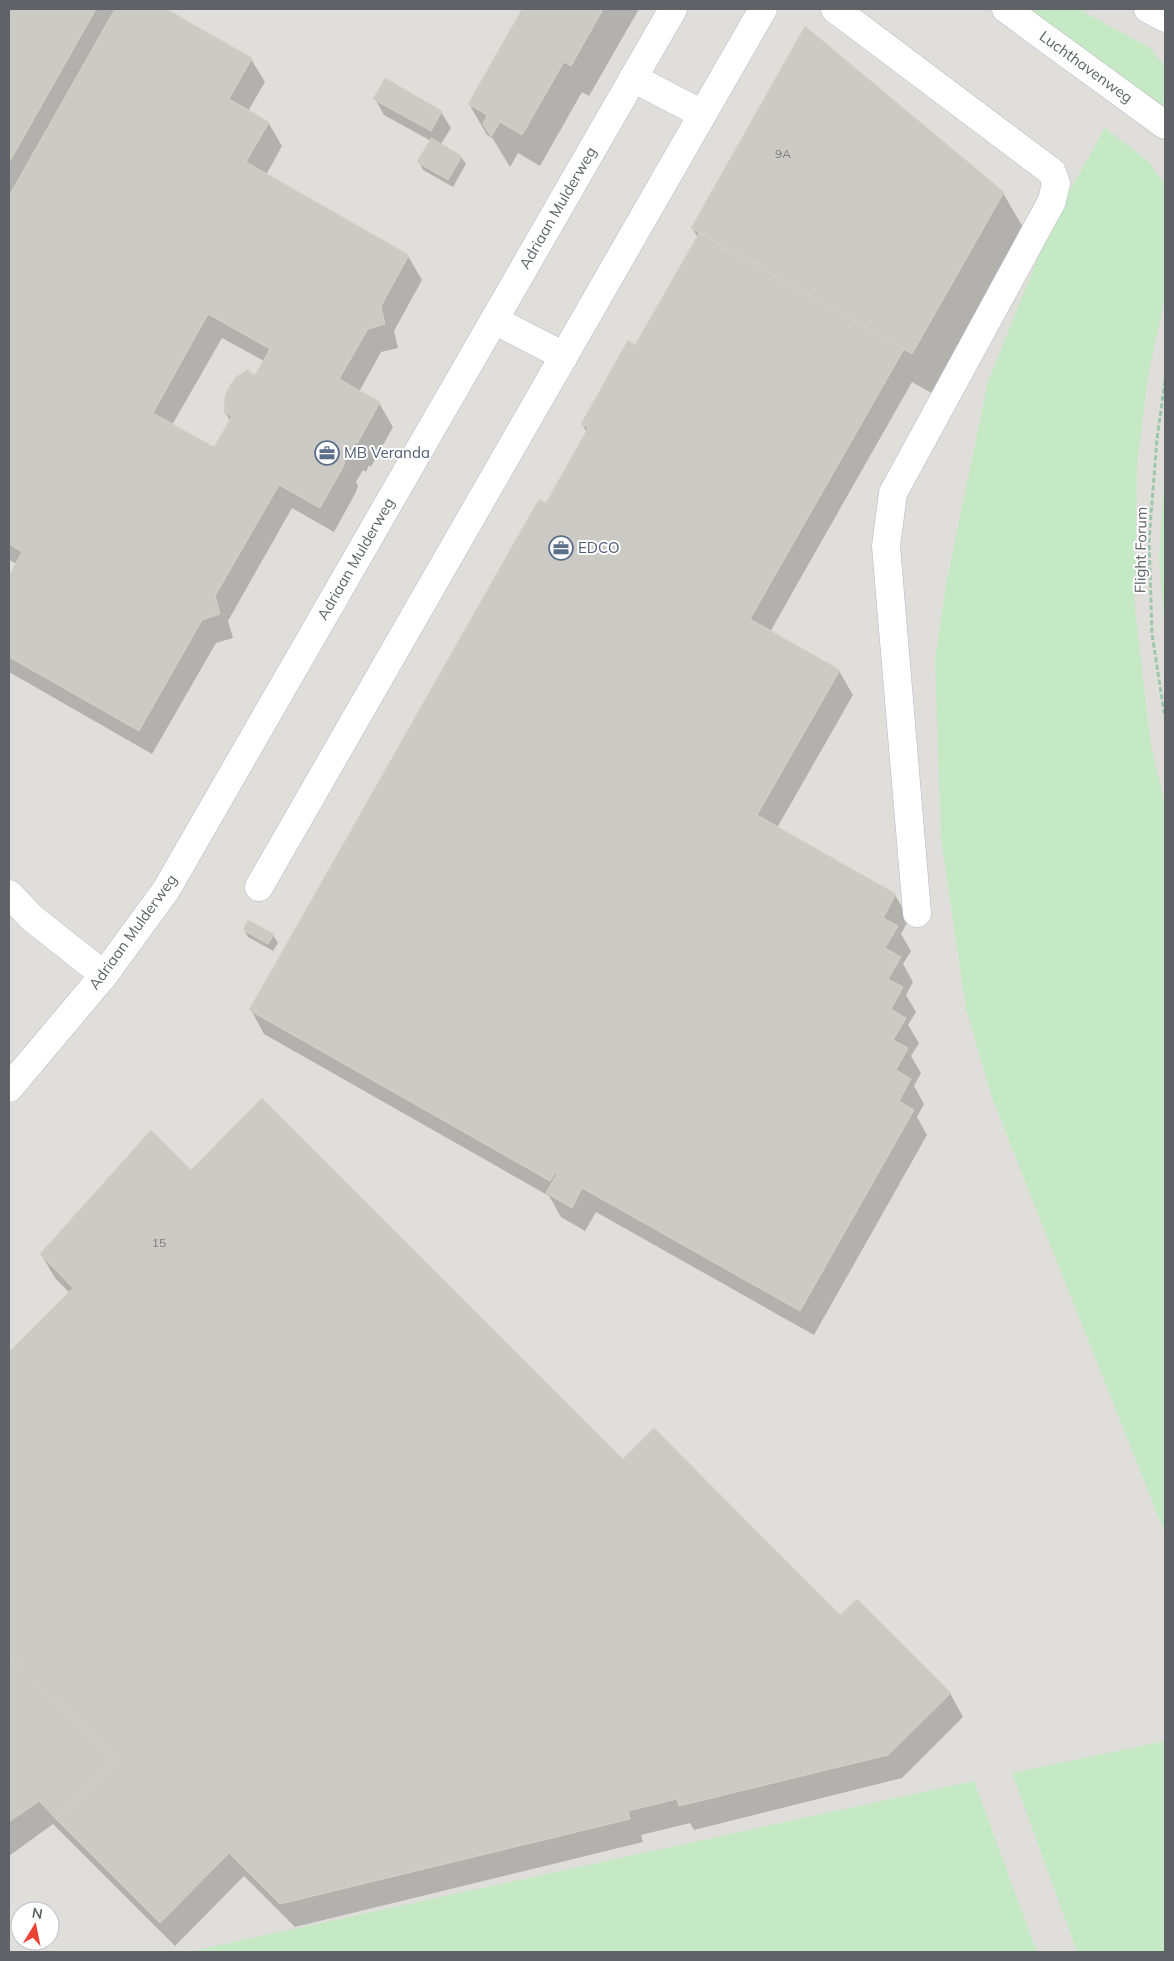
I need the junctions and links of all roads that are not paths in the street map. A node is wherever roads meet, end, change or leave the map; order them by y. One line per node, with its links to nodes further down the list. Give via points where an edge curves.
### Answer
1 (672, 9): 7 (street, Adriaan Mulderweg)
2 (763, 9): 8 (street)
3 (834, 9): 14 (street, via 1052,172 1056,183 1052,201 893,493 886,546)
4 (1006, 9): 9 (street, Luchthavenweg)
5 (1148, 9): 6 (street)
6 (1165, 18)
7 (633, 78): 8 (street); 10 (street, Adriaan Mulderweg)
8 (702, 114): 11 (street)
9 (1165, 124)
10 (494, 320): 11 (street); 15 (street, Adriaan Mulderweg, via 166,890)
11 (564, 356): 12 (street)
12 (259, 887)
13 (9, 894): 15 (street, via 32,918)
14 (916, 913)
15 (104, 975): 16 (street, Adriaan Mulderweg)
16 (9, 1088)

